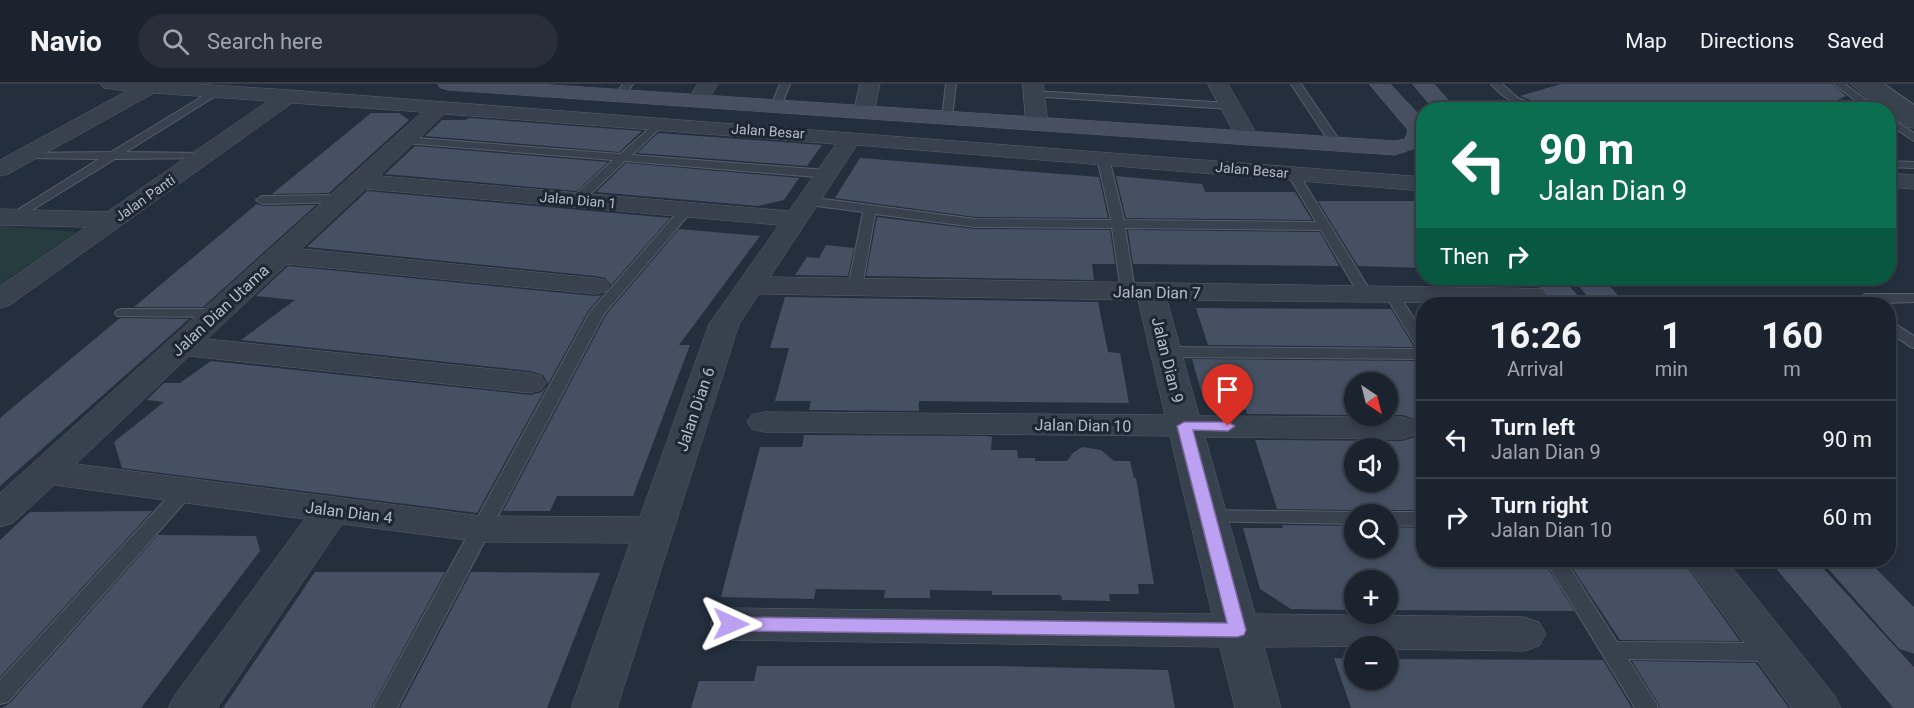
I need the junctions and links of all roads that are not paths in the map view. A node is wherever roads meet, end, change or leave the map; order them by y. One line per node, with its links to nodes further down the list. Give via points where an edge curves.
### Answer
1 (111, 84): 13 (street, Jalan Besar)
2 (785, 84): 25 (lane)
3 (870, 84): 29 (street)
4 (951, 84): 30 (lane)
5 (1218, 84): 26 (street)
6 (1296, 84): 42 (lane)
7 (1379, 84): 34 (street)
8 (1423, 84): 21 (street)
9 (1496, 84): 22 (lane)
10 (1839, 84): 23 (lane)
11 (1861, 84): 24 (street)
12 (1877, 84): 28 (lane)
13 (150, 87): 17 (street, Jalan Besar); 44 (street)
14 (550, 87): 16 (street, Jalan Besar); 19 (street, Jalan Besar)
15 (1034, 89): 26 (lane); 33 (street)
16 (624, 90): 18 (street, Jalan Besar)
17 (217, 92): 20 (street, Jalan Besar); 45 (lane)
18 (703, 92): 25 (street, Jalan Besar)
19 (444, 95): 20 (street, Jalan Besar); 32 (street, Jalan Besar); 41 (street, Jalan Dian Utama)
20 (290, 96): 46 (street, Jalan Panti)
21 (1441, 102)
22 (1520, 102)
23 (1864, 102)
24 (1886, 102)
25 (776, 106): 29 (street, Jalan Besar)
26 (1230, 106): 38 (street)
27 (1896, 109): 31 (street)
28 (1914, 110)
29 (864, 112): 30 (street, Jalan Besar)
30 (947, 118): 33 (street, Jalan Besar)
31 (1914, 122)
32 (659, 123): 37 (street, Jalan Besar); 47 (lane)
33 (1037, 124): 38 (street, Jalan Besar)
34 (1416, 125)
35 (1896, 125): 40 (lane)
36 (1896, 137): 40 (lane)
37 (851, 138): 48 (street, Jalan Besar); 53 (street, Jalan Dian 6)
38 (1248, 138): 42 (street, Jalan Besar)
39 (1416, 138): 42 (street, Jalan Besar, via 1414,143 1395,148)
40 (1914, 138)
41 (405, 140): 47 (lane); 57 (street, Jalan Dian Utama)
42 (1336, 144)
43 (0, 146): 44 (street)
44 (33, 151): 45 (lane); 51 (street)
45 (110, 155): 46 (lane); 63 (lane)
46 (204, 156): 64 (street, Jalan Panti)
47 (622, 158): 53 (lane); 59 (lane)
48 (1103, 158): 52 (street, Jalan Besar); 65 (lane)
49 (1896, 164): 50 (lane)
50 (1914, 165)
51 (0, 169)
52 (1293, 173): 56 (street, Jalan Besar); 66 (lane)
53 (827, 174): 62 (street, Jalan Dian 6)
54 (1896, 181): 55 (street)
55 (1914, 182)
56 (1416, 183)
57 (350, 190): 58 (lane); 59 (street, Jalan Dian 1); 67 (street, Jalan Dian Utama)
58 (262, 200)
59 (577, 200): 60 (street, Jalan Dian 1)
60 (687, 209): 62 (street, Jalan Dian 1); 101 (lane, via 597,312)
61 (870, 209): 62 (lane); 65 (lane, via 975,223); 71 (lane)
62 (803, 210): 68 (street, Jalan Dian 6)
63 (6, 217): 64 (street)
64 (112, 220): 80 (street, Jalan Panti)
65 (1118, 224): 66 (lane); 73 (lane)
66 (1324, 226): 74 (lane)
67 (280, 255): 70 (street); 82 (street, Jalan Dian Utama)
68 (751, 285): 71 (street, Jalan Dian 7); 102 (street, Jalan Dian 6, via 724,324)
69 (1593, 285): 77 (street)
70 (596, 286)
71 (855, 287): 73 (street, Jalan Dian 7)
72 (1564, 289): 76 (street, Jalan Dian 7)
73 (1139, 291): 74 (street, Jalan Dian 7); 87 (street, Jalan Dian 9)
74 (1379, 295): 75 (street, Jalan Dian 7); 84 (lane)
75 (1422, 297)
76 (1526, 297)
77 (1604, 297)
78 (1896, 298): 79 (lane)
79 (1914, 298)
80 (0, 299)
81 (122, 312): 82 (lane)
82 (217, 313): 86 (street, Jalan Dian Utama)
83 (1896, 329): 85 (lane)
84 (1416, 338)
85 (1914, 342)
86 (182, 346): 89 (street); 93 (street, Jalan Dian Utama)
87 (1165, 351): 88 (lane); 91 (street, Jalan Dian 9)
88 (1416, 354)
89 (530, 383)
90 (764, 422): 91 (street, Jalan Dian 10)
91 (1184, 426): 92 (street, Jalan Dian 10); 97 (street, Jalan Dian 9)
92 (1402, 428)
93 (45, 472): 94 (street, Jalan Dian 4); 96 (street, Jalan Dian Utama)
94 (185, 490): 95 (street, Jalan Dian 4); 113 (lane)
95 (332, 510): 101 (street, Jalan Dian 4); 115 (street)
96 (0, 514)
97 (1208, 516): 98 (lane); 108 (street, Jalan Dian 9)
98 (1344, 518)
99 (1398, 519): 100 (lane)
100 (1416, 519)
101 (482, 529): 102 (street, Jalan Dian 4); 116 (lane)
102 (654, 530): 117 (street, Jalan Dian 6)
103 (1559, 567): 111 (lane)
104 (1709, 567): 112 (street)
105 (1798, 567): 114 (street)
106 (1850, 567): 110 (street)
107 (731, 624): 108 (street)
108 (1237, 630): 109 (street); 118 (street, Jalan Dian 9)
109 (1524, 634)
110 (1914, 636)
111 (1611, 650): 112 (lane); 119 (lane)
112 (1775, 652): 120 (street)
113 (0, 695)
114 (1914, 699)
115 (191, 708)
116 (385, 708)
117 (594, 708)
118 (1258, 708)
119 (1647, 708)
120 (1818, 708)

